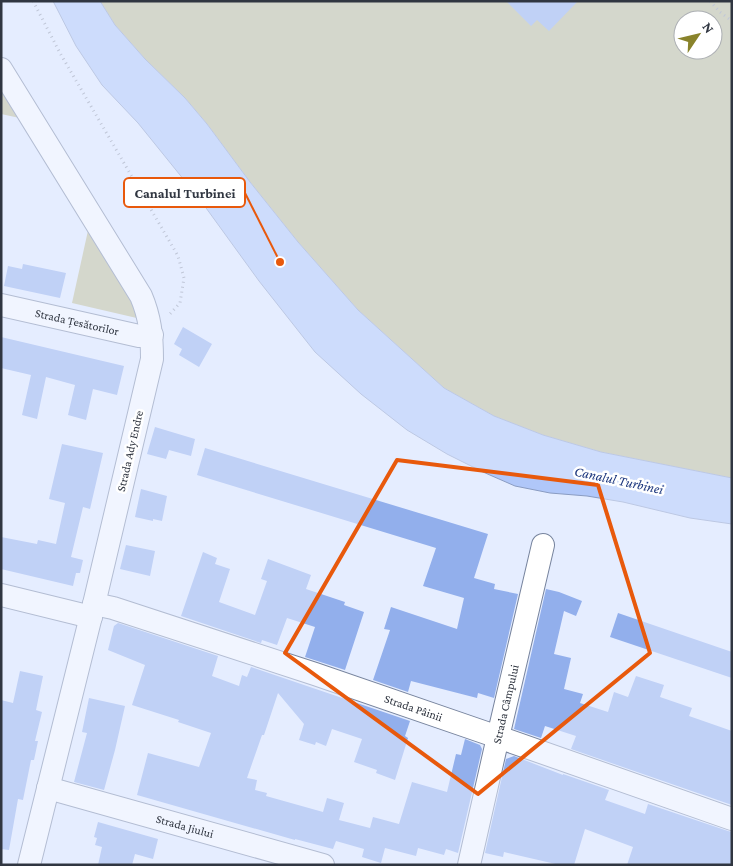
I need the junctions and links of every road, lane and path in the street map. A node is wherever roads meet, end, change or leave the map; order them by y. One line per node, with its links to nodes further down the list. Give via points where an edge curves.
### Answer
1 (33, 1): 6 (path, via 178,256 184,278 180,303)
2 (710, 1): 3 (path)
3 (732, 21)
4 (1, 69): 6 (street, Strada Ady Endre, via 141,296)
5 (1, 305): 6 (street, Strada Țesătorilor, via 139,336)
6 (152, 335): 9 (street, Strada Ady Endre, via 152,359)
7 (543, 545): 10 (street, Strada Câmpului)
8 (1, 595): 9 (street, Strada Pâinii)
9 (93, 610): 10 (street, Strada Pâinii, via 113,608); 11 (street, Strada Ady Endre)
10 (498, 737): 12 (street, Strada Pâinii); 15 (street, Strada Câmpului)
11 (48, 788): 13 (street, Strada Ady Endre); 14 (street, Strada Jiului)
12 (732, 819)
13 (29, 865)
14 (323, 865)
15 (470, 865)

